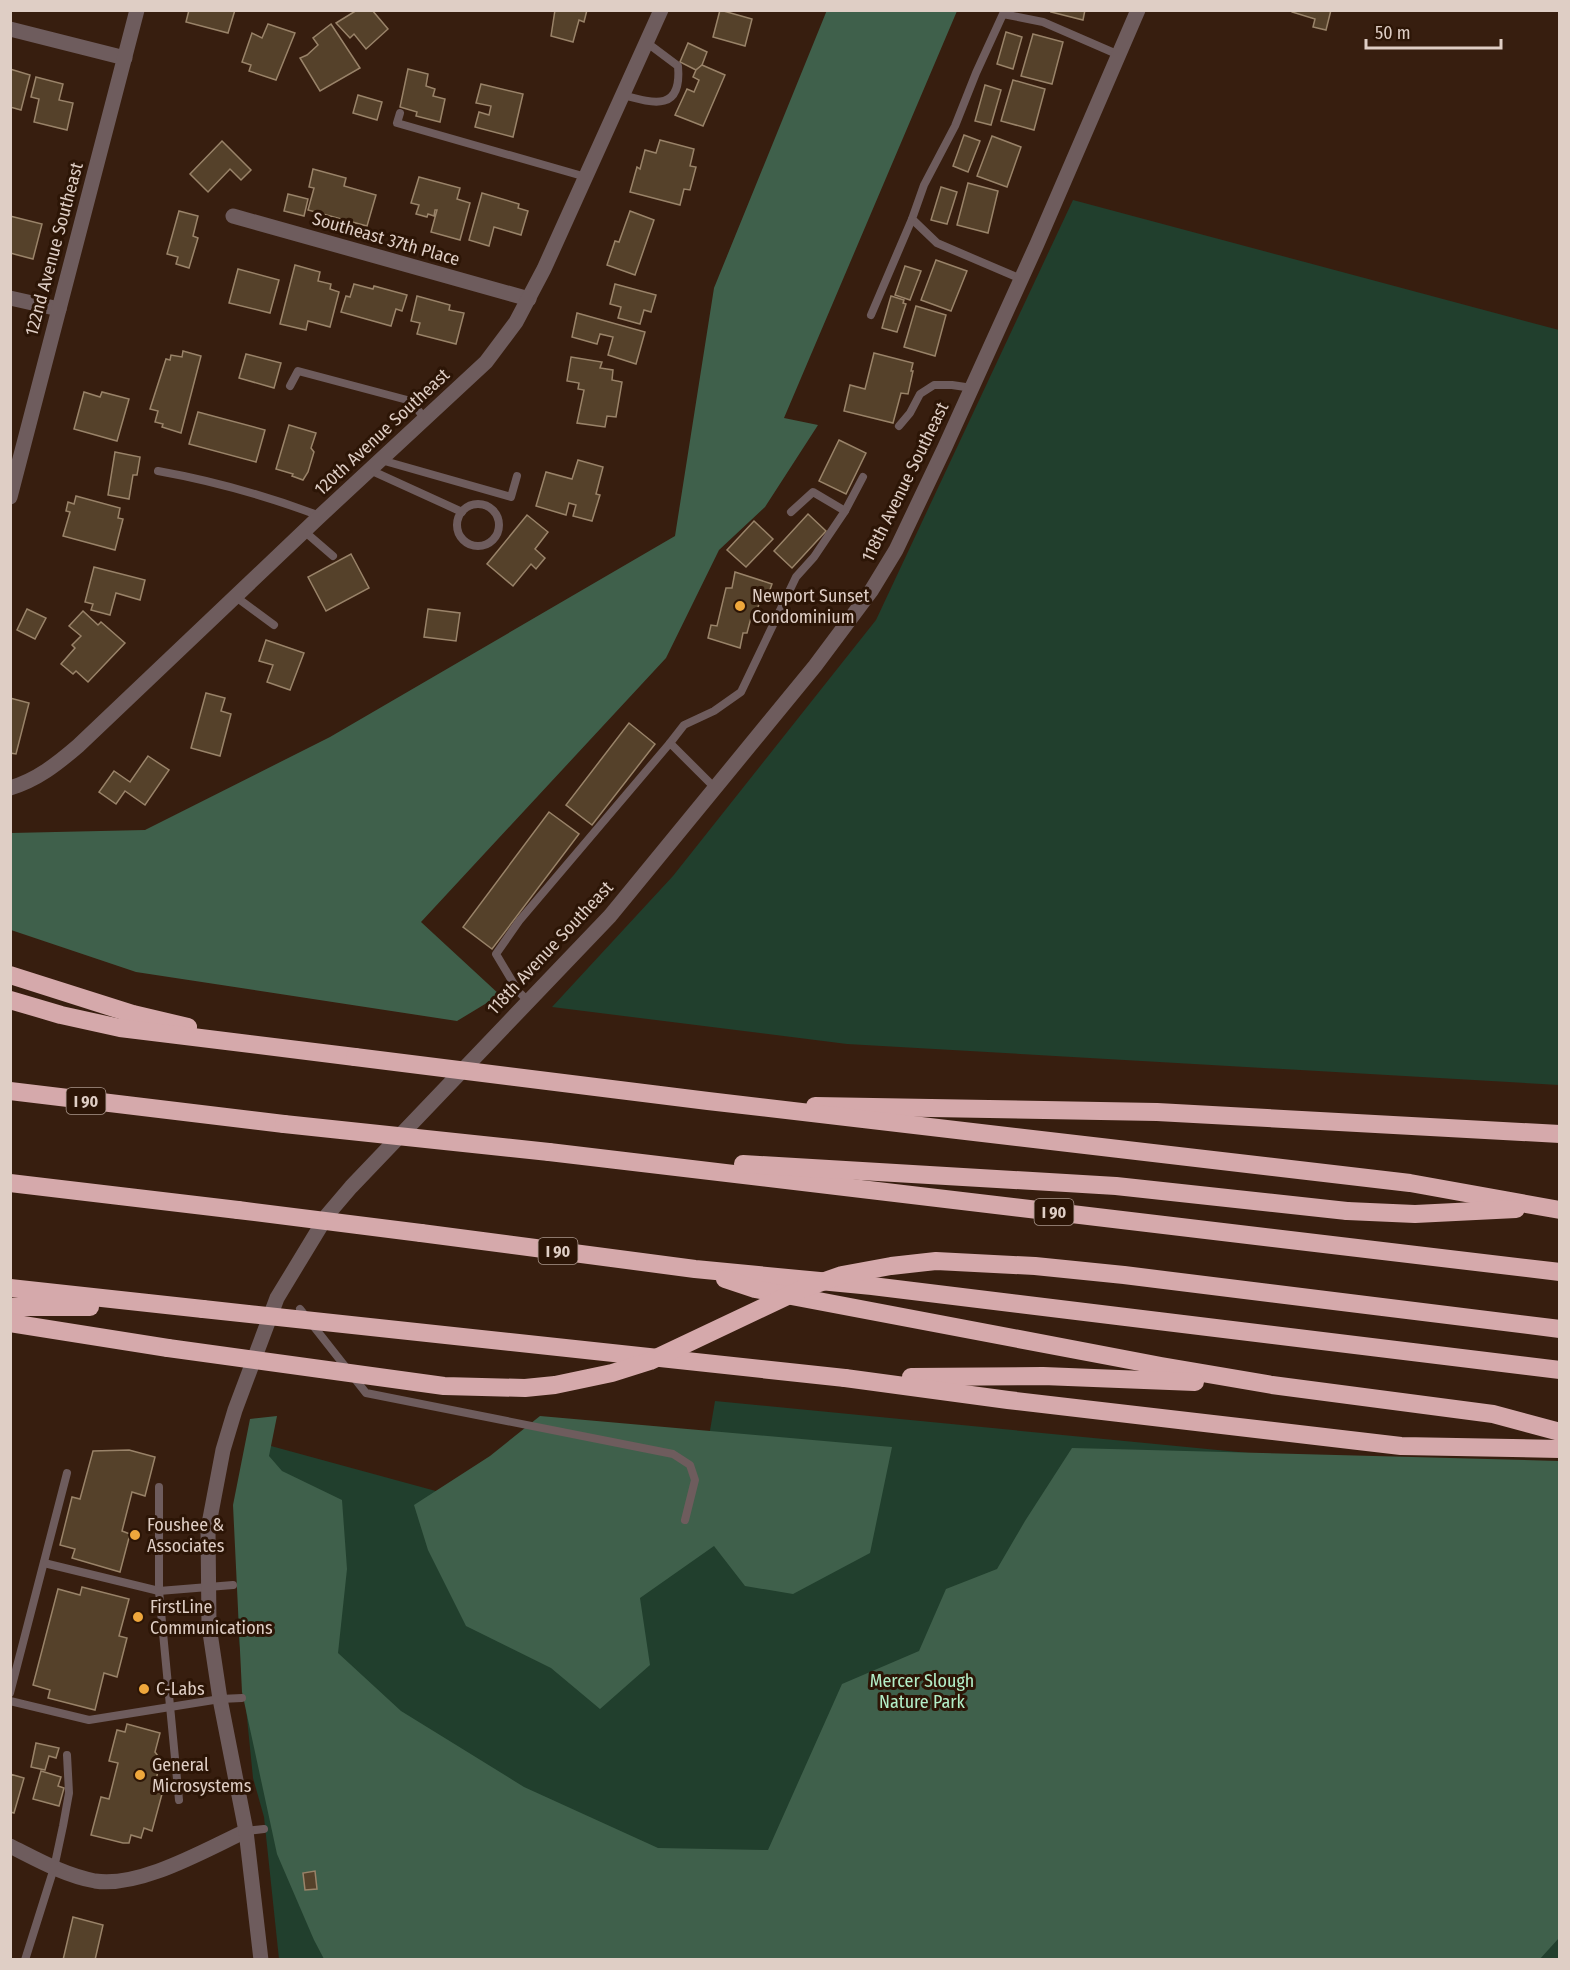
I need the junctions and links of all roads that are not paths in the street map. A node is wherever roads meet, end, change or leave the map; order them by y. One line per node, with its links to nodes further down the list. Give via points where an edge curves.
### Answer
1 (137, 10): 8 (street, 122nd Avenue Southeast)
2 (661, 10): 6 (street, 120th Avenue Southeast)
3 (1138, 10): 7 (street, 118th Avenue Southeast)
4 (1004, 12): 7 (lane, via 1043,22); 13 (lane)
5 (10, 29): 8 (street)
6 (646, 42): 9 (street, 120th Avenue Southeast); 9 (lane, via 678,66 680,83 676,93 654,102)
7 (1119, 54): 14 (street, 118th Avenue Southeast)
8 (125, 58): 17 (street, 122nd Avenue Southeast)
9 (623, 95): 11 (street, 120th Avenue Southeast)
10 (400, 113): 11 (lane, via 397,123)
11 (586, 177): 16 (street, 120th Avenue Southeast)
12 (233, 216): 16 (street, Southeast 37th Place)
13 (912, 219): 14 (lane, via 937,243); 18 (lane)
14 (1021, 279): 20 (street, 118th Avenue Southeast)
15 (10, 298): 17 (street)
16 (529, 299): 21 (street, 120th Avenue Southeast, via 486,362)
17 (59, 309): 27 (street, 122nd Avenue Southeast)
18 (871, 315)
19 (290, 386): 21 (lane, via 298,371 411,401)
20 (972, 388): 22 (lane, via 934,385 920,394); 38 (street, 118th Avenue Southeast, via 896,550 871,591)
21 (425, 419): 23 (street, 120th Avenue Southeast)
22 (899, 426)
23 (376, 465): 25 (lane, via 511,496); 29 (lane); 31 (street, 120th Avenue Southeast)
24 (158, 471): 31 (lane, via 269,496)
25 (517, 476)
26 (863, 477): 28 (lane)
27 (10, 497)
28 (844, 511): 30 (lane, via 813,492); 36 (lane, via 796,577 741,692 684,725)
29 (462, 512): 29 (lane, via 457,525 461,538 479,546 492,541 498,530 493,511 474,505)
30 (792, 512)
31 (320, 516): 32 (street, 120th Avenue Southeast)
32 (304, 531): 33 (lane); 34 (street, 120th Avenue Southeast)
33 (333, 556)
34 (236, 597): 35 (lane); 37 (street, 120th Avenue Southeast, via 78,746 49,770)
35 (274, 625)
36 (670, 743): 38 (lane); 41 (lane, via 519,921 496,954)
37 (10, 788)
38 (715, 788): 41 (street, 118th Avenue Southeast, via 610,916)
39 (10, 975): 42 (highway, via 133,1014)
40 (10, 1000): 42 (highway, via 120,1028)
41 (528, 1001): 70 (street, 118th Avenue Southeast, via 351,1186 328,1214 277,1298 223,1450 208,1529)
42 (284, 1049): 45 (highway, bridge)
43 (10, 1081): 46 (highway)
44 (10, 1091): 46 (highway, I 90)
45 (708, 1101): 47 (highway, bridge, via 1157,1112); 51 (highway, bridge, via 1410,1183)
46 (162, 1110): 48 (highway, I 90, bridge)
47 (1560, 1134)
48 (549, 1152): 50 (highway, bridge, via 1116,1186 1347,1211 1414,1214 1511,1210); 53 (highway, I 90)
49 (10, 1183): 52 (highway, I 90, bridge)
50 (1560, 1203)
51 (1560, 1210)
52 (695, 1269): 60 (highway, I 90, bridge, via 872,1286); 62 (highway, bridge, via 755,1289 1093,1355)
53 (1560, 1272)
54 (10, 1288): 55 (highway)
55 (159, 1306): 56 (highway); 61 (highway, bridge)
56 (10, 1307)
57 (300, 1309): 67 (lane, via 366,1393 673,1454 690,1465 695,1480)
58 (10, 1323): 59 (highway, bridge, via 444,1386 525,1388 612,1373 650,1361 802,1289 842,1275 936,1261 1124,1275)
59 (1560, 1329)
60 (1560, 1370)
61 (844, 1378): 62 (highway, via 1043,1376); 64 (highway, via 1390,1444)
62 (1272, 1385): 63 (highway, via 1493,1414)
63 (1560, 1432)
64 (1560, 1449)
65 (67, 1473): 68 (lane)
66 (159, 1487): 71 (lane)
67 (685, 1520)
68 (44, 1563): 71 (lane); 72 (lane)
69 (233, 1585): 70 (lane)
70 (207, 1586): 71 (lane); 74 (street, 118th Avenue Southeast)
71 (159, 1591): 76 (lane)
72 (10, 1693)
73 (242, 1698): 74 (lane)
74 (219, 1699): 76 (lane); 80 (street, 118th Avenue Southeast)
75 (10, 1701): 76 (lane, via 89,1720)
76 (169, 1707): 78 (lane)
77 (68, 1755): 82 (lane, via 69,1793)
78 (179, 1800)
79 (264, 1829): 80 (lane)
80 (246, 1831): 82 (street, via 167,1867 119,1882 97,1881); 84 (street, 118th Avenue Southeast)
81 (10, 1846): 82 (street)
82 (54, 1868): 83 (lane)
83 (25, 1959)
84 (261, 1959)

